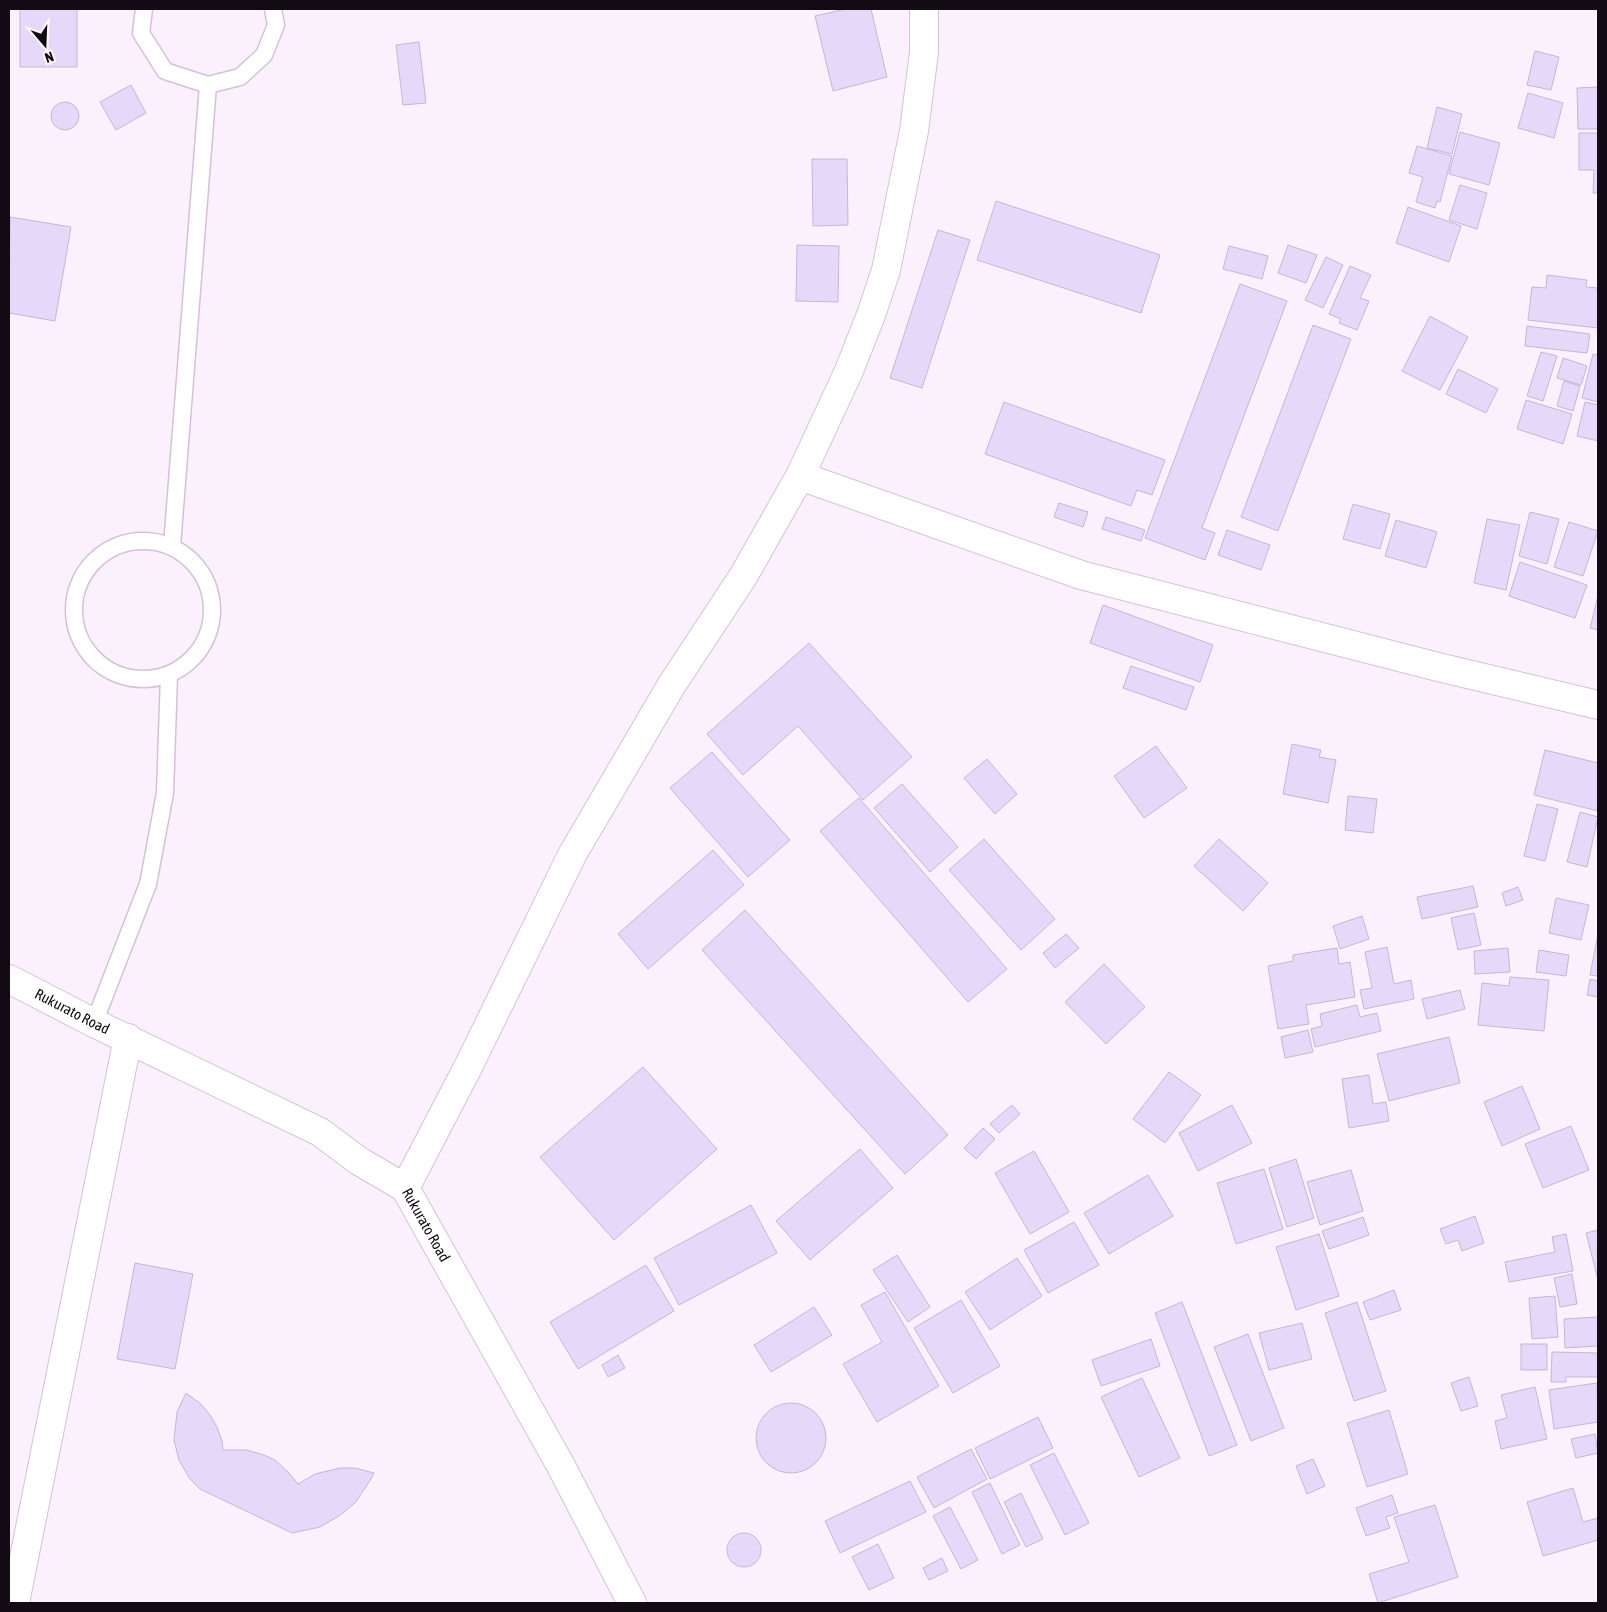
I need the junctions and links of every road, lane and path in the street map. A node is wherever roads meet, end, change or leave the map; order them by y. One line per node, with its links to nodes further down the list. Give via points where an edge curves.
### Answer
1 (144, 9): 4 (lane, via 141,33 165,71)
2 (273, 9): 4 (lane, via 276,24 264,55 240,77)
3 (924, 9): 5 (street, via 924,52 914,131 886,270 848,373)
4 (208, 85): 6 (lane)
5 (800, 476): 8 (street, via 1081,575); 12 (street, via 744,575 671,686 572,855)
6 (172, 546): 7 (lane, via 194,562 209,585 214,611 208,638 192,661); 7 (lane, via 149,540 124,543 102,553 85,571 75,593 74,624 86,652 109,672 138,680)
7 (169, 675): 10 (lane, via 165,793 148,884)
8 (1598, 705)
9 (9, 978): 10 (street, Rukurato Road)
10 (94, 1023): 11 (street, Rukurato Road)
11 (128, 1038): 12 (street, Rukurato Road, via 320,1132 359,1161); 13 (street)
12 (405, 1188): 14 (street, Rukurato Road, via 561,1466)
13 (15, 1603)
14 (632, 1603)

